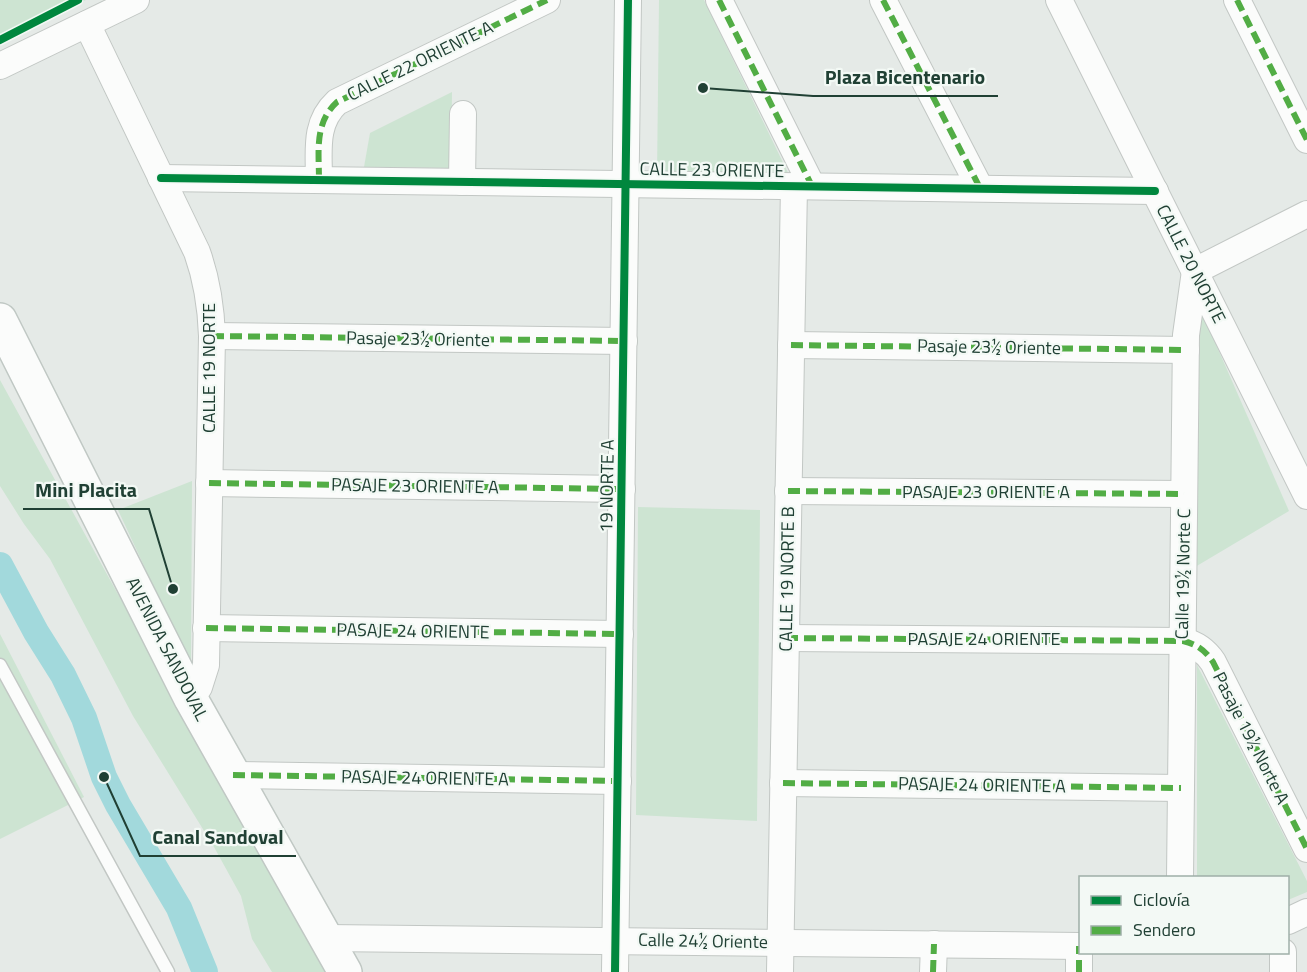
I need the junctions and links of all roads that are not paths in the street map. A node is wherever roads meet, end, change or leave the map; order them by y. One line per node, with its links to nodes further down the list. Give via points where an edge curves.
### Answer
1 (136, 0): 8 (street)
2 (547, 0): 13 (street, CALLE 22 ORIENTE A, via 337,102 321,125)
3 (628, 0): 15 (street, 19 NORTE A)
4 (719, 0): 16 (street)
5 (883, 0): 17 (street)
6 (1059, 0): 18 (street, CALLE 20 NORTE)
7 (1237, 0): 11 (street)
8 (87, 24): 9 (street); 12 (street, CALLE 19 NORTE)
9 (0, 66)
10 (463, 114): 14 (street)
11 (1307, 140)
12 (161, 178): 13 (street, CALLE 23 ORIENTE); 22 (street, CALLE 19 NORTE, via 203,269)
13 (319, 180): 14 (street, CALLE 23 ORIENTE)
14 (462, 182): 15 (street, CALLE 23 ORIENTE)
15 (626, 184): 16 (street, CALLE 23 ORIENTE); 23 (street, 19 NORTE A)
16 (803, 186): 17 (street, CALLE 23 ORIENTE); 24 (street, CALLE 19 NORTE B)
17 (980, 188): 18 (street, CALLE 23 ORIENTE)
18 (1155, 191): 20 (street, CALLE 20 NORTE)
19 (1307, 214): 20 (street)
20 (1195, 271): 25 (street, Calle 19½ Norte C); 30 (street, CALLE 20 NORTE)
21 (0, 320): 36 (street, AVENIDA SANDOVAL)
22 (212, 336): 23 (street, Pasaje 23½ Oriente); 26 (street, CALLE 19 NORTE)
23 (624, 341): 27 (street, 19 NORTE A)
24 (791, 345): 25 (street, Pasaje 23½ Oriente); 28 (street, CALLE 19 NORTE B)
25 (1186, 350): 29 (street, Calle 19½ Norte C)
26 (209, 483): 27 (street, PASAJE 23 ORIENTE A); 31 (street, CALLE 19 NORTE)
27 (622, 489): 32 (street, 19 NORTE A)
28 (788, 491): 29 (street, PASAJE 23 ORIENTE A); 33 (street, CALLE 19 NORTE B)
29 (1184, 494): 34 (street, Calle 19½ Norte C)
30 (1307, 496)
31 (206, 628): 32 (street, PASAJE 24 ORIENTE); 36 (street, CALLE 19 NORTE, via 206,665)
32 (620, 634): 38 (street, 19 NORTE A)
33 (786, 638): 34 (street, PASAJE 24 ORIENTE); 39 (street, CALLE 19 NORTE B)
34 (1182, 641): 40 (street, Calle 19½ Norte C); 41 (street, Pasaje 19½ Norte A, via 1200,647 1213,662)
35 (0, 665): 52 (lane)
36 (191, 699): 37 (street, AVENIDA SANDOVAL)
37 (233, 775): 38 (street, PASAJE 24 ORIENTE A); 45 (street, AVENIDA SANDOVAL)
38 (618, 781): 46 (street, 19 NORTE A)
39 (783, 783): 40 (street, PASAJE 24 ORIENTE A); 47 (street, CALLE 19 NORTE B)
40 (1180, 788): 42 (street, Calle 19½ Norte C)
41 (1307, 849)
42 (1180, 876)
43 (1307, 912): 44 (street)
44 (1289, 920)
45 (326, 938): 46 (street, Calle 24½ Oriente); 53 (street, AVENIDA SANDOVAL)
46 (616, 940): 47 (street, Calle 24½ Oriente); 54 (street, 19 NORTE A)
47 (780, 942): 48 (street, Calle 24½ Oriente); 55 (street, CALLE 19 NORTE B)
48 (934, 944): 49 (street, Calle 24½ Oriente); 56 (street)
49 (1079, 946)
50 (1080, 954): 57 (street)
51 (1283, 954): 58 (street)
52 (168, 972)
53 (345, 972)
54 (615, 972)
55 (780, 972)
56 (933, 972)
57 (1079, 972)
58 (1283, 972)

